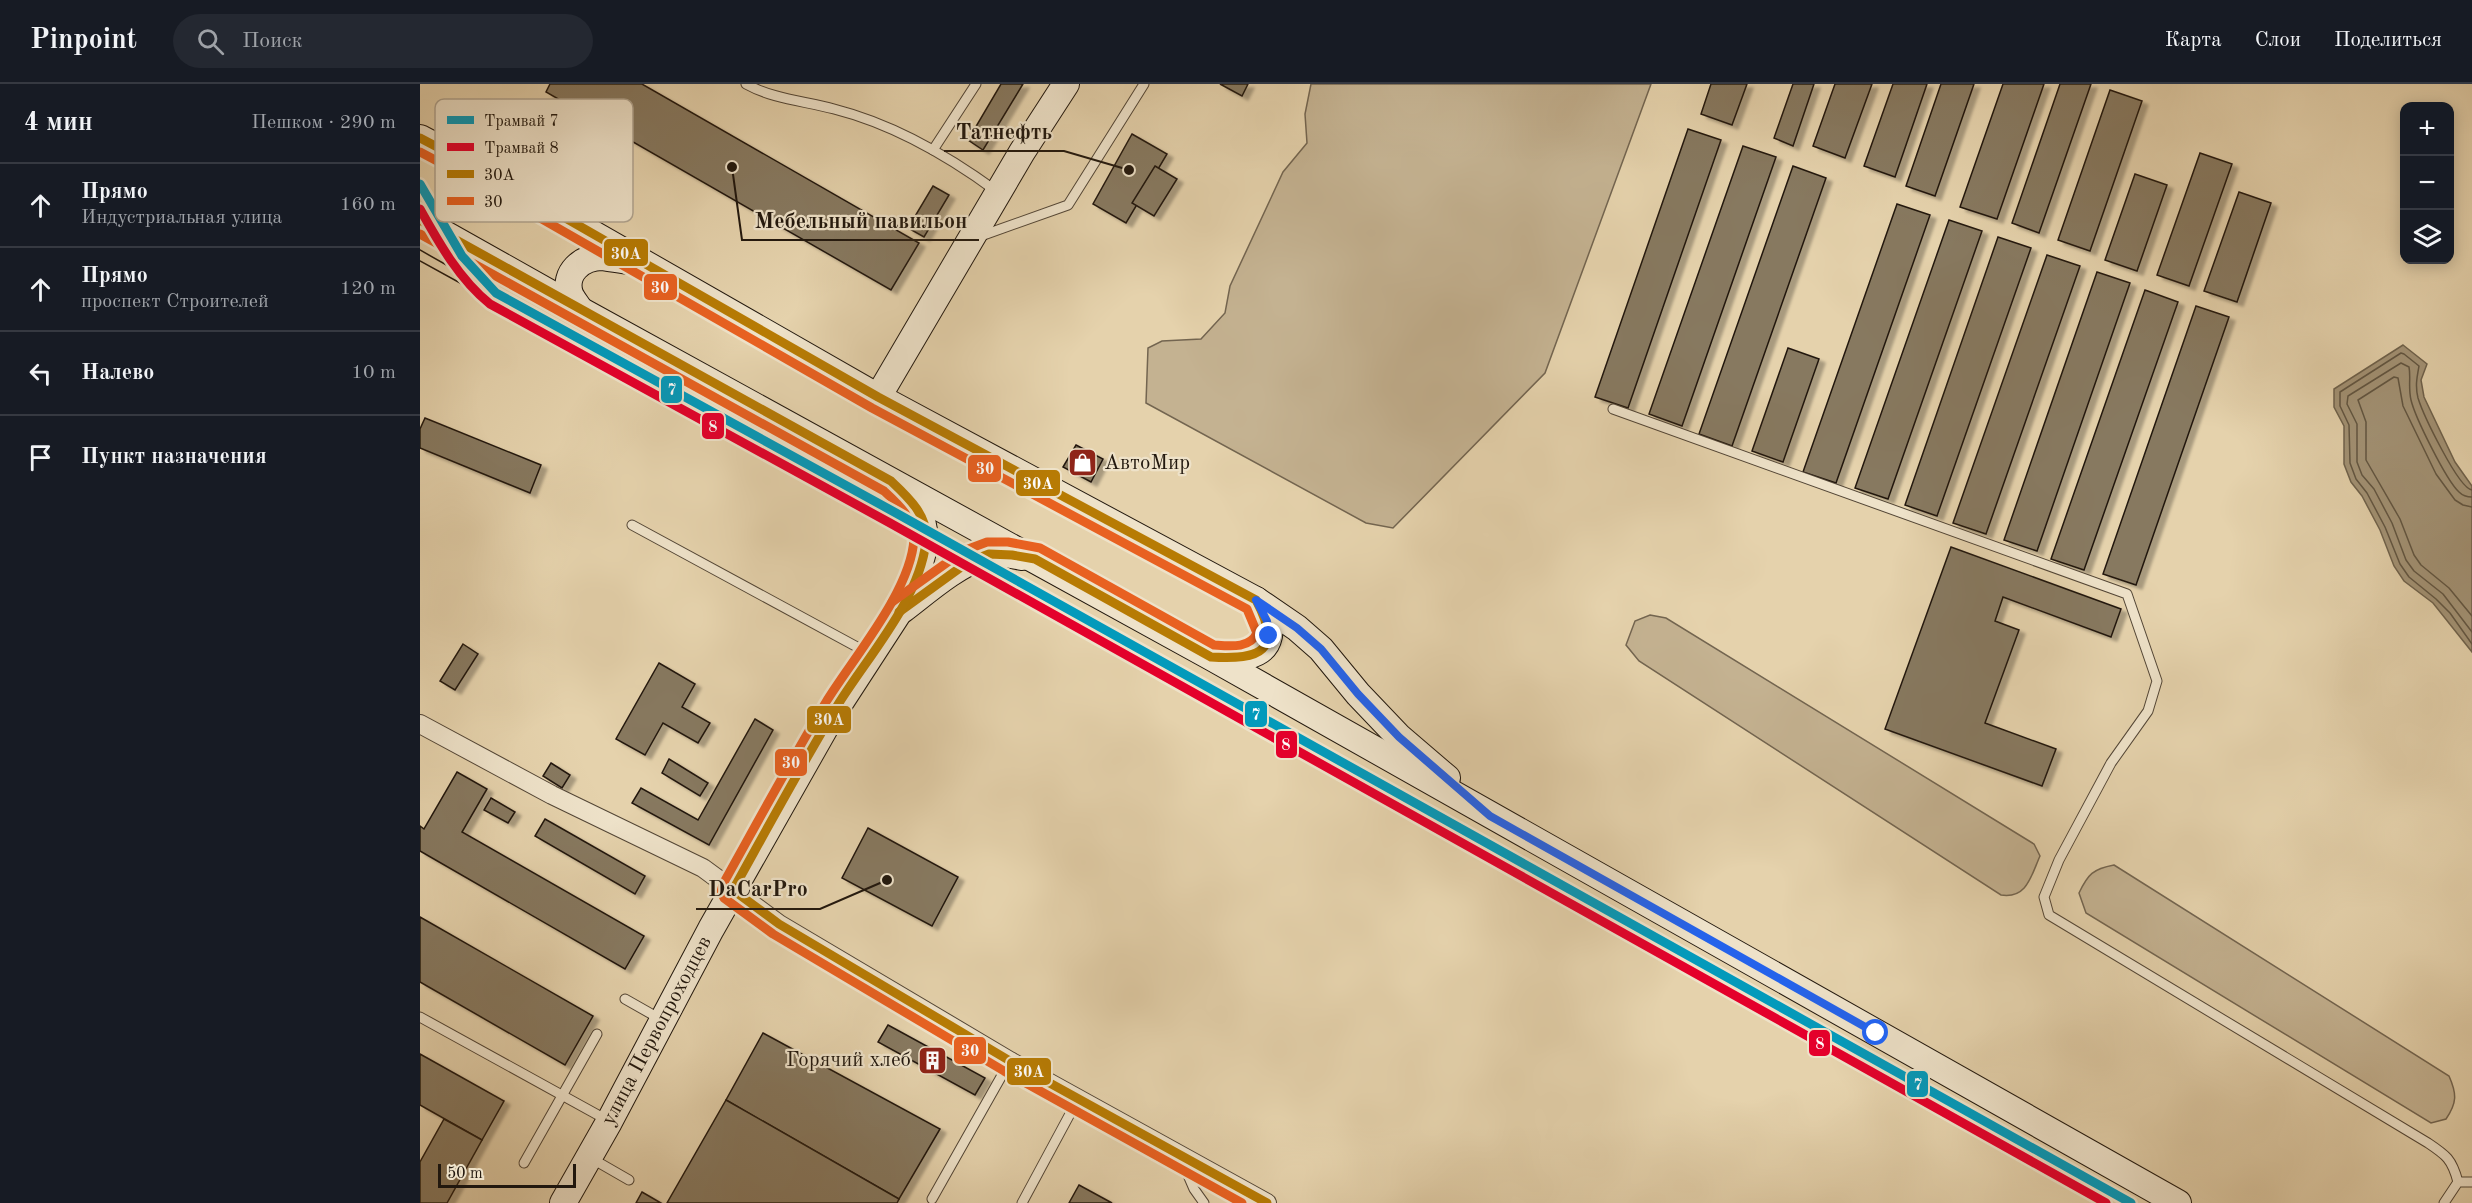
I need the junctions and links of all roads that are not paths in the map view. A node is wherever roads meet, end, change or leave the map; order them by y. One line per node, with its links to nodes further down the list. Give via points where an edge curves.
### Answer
1 (746, 84): 7 (lane, via 759,92 834,109 888,128)
2 (976, 84): 7 (lane)
3 (1066, 84): 8 (main road)
4 (1144, 84): 11 (lane, via 1068,205)
5 (420, 138): 6 (main road)
6 (435, 146)
7 (933, 150): 8 (lane)
8 (998, 193): 11 (main road)
9 (420, 220): 13 (main road)
10 (571, 222): 12 (main road)
11 (970, 240): 14 (main road)
12 (643, 262): 13 (main road, via 600,257 584,260 569,279 570,293); 14 (main road)
13 (580, 310): 16 (main road)
14 (878, 397): 19 (main road)
15 (1613, 409): 38 (lane, via 2127,594 2157,681 2148,711 2110,763 2060,860 2044,897 2049,915 2428,1143 2448,1157)
16 (891, 481): 18 (main road); 20 (main road, улица Первопроходцев, via 921,515 926,541)
17 (632, 525): 21 (lane)
18 (1035, 559): 20 (main road, улица Первопроходцев, via 986,555); 22 (main road)
19 (1256, 600): 22 (main road, via 1267,621 1269,636 1263,646 1239,659); 24 (main road, via 1321,649 1399,737)
20 (899, 612): 21 (main road, улица Первопроходцев)
21 (870, 654): 25 (main road, улица Первопроходцев)
22 (1211, 657): 24 (main road)
23 (420, 723): 25 (street, via 562,800 703,868)
24 (1490, 816): 45 (main road)
25 (733, 890): 28 (main road, улица Первопроходцев); 30 (street, via 779,924)
26 (625, 999): 28 (lane)
27 (420, 1017): 31 (lane)
28 (663, 1020): 33 (main road, улица Первопроходцев)
29 (597, 1034): 31 (lane)
30 (1010, 1060): 32 (street); 40 (lane)
31 (563, 1095): 33 (lane); 36 (lane)
32 (1077, 1099): 34 (street); 42 (lane)
33 (609, 1122): 35 (main road, улица Первопроходцев)
34 (1179, 1154): 43 (lane); 44 (street)
35 (589, 1157): 37 (lane); 41 (main road, улица Первопроходцев)
36 (524, 1163)
37 (629, 1180)
38 (2458, 1182): 39 (lane); 46 (lane)
39 (2472, 1182)
40 (932, 1199)
41 (563, 1203)
42 (1022, 1203)
43 (1204, 1203)
44 (1267, 1203)
45 (2178, 1203)
46 (2444, 1203)

